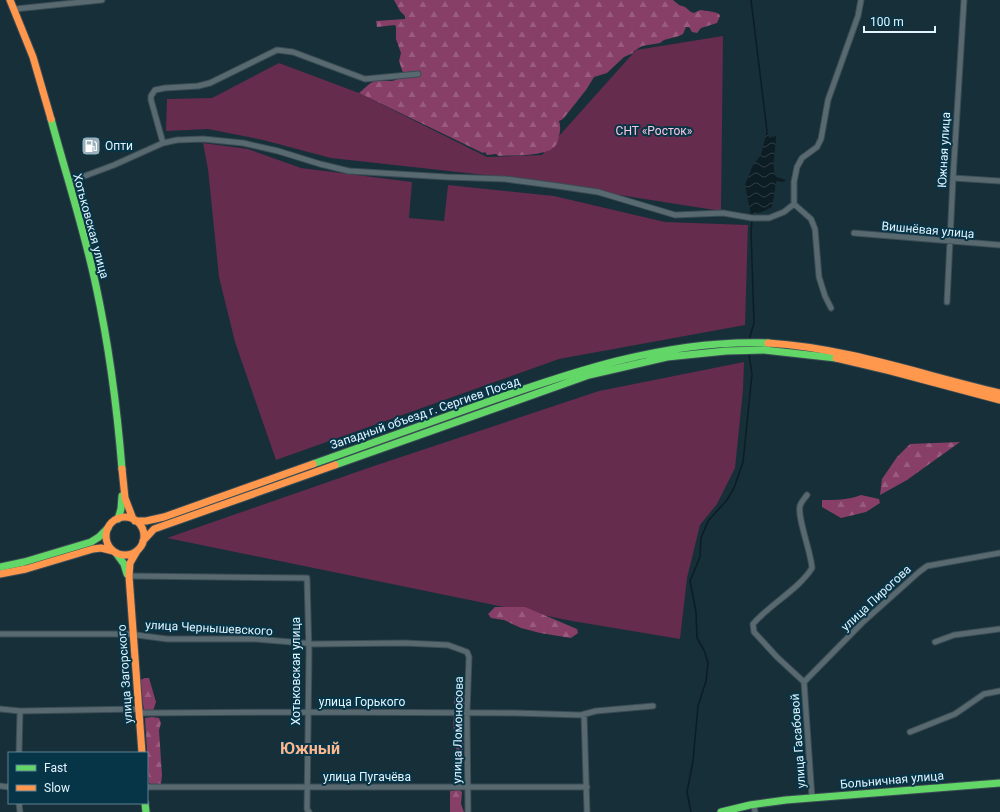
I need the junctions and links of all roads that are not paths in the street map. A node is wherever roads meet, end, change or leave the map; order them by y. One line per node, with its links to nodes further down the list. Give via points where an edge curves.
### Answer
1 (10, 0): 5 (main road, Хотьковская улица)
2 (102, 0): 5 (street)
3 (861, 0): 11 (street, via 858,16 828,100 821,139 817,146 802,158 797,168)
4 (964, 0): 8 (street, Южная улица)
5 (15, 9): 10 (main road, Хотьковская улица, via 32,55)
6 (418, 74): 7 (street, via 365,79 293,52 277,50 210,83 155,90 151,96 152,106)
7 (163, 143): 10 (street); 11 (street, via 203,139 243,143 349,171 504,179 558,186 598,192 675,215 723,213 769,218 784,212)
8 (952, 178): 9 (street); 13 (street, Южная улица)
9 (1000, 181)
10 (69, 183): 21 (main road, Хотьковская улица, via 108,343)
11 (794, 204): 16 (street, via 811,219 815,229 819,277)
12 (854, 233): 13 (street, Вишнёвая улица)
13 (950, 242): 14 (street, Вишнёвая улица); 15 (street, Южная улица)
14 (1000, 245)
15 (947, 302)
16 (831, 308)
17 (726, 347): 18 (main road); 24 (main road, Западный объезд г. Сергиев Посад, via 666,351 589,368 164,517 146,522); 26 (main road, Западный объезд г. Сергиев Посад, via 589,375 154,529)
18 (764, 347): 19 (main road, via 796,346 840,352); 20 (main road, via 840,359)
19 (1000, 393)
20 (1000, 400)
21 (122, 464): 23 (main road, via 122,501); 24 (main road, via 125,501)
22 (807, 495): 40 (street, via 800,506 800,516 812,568 753,624 754,632)
23 (118, 519): 24 (main road); 25 (main road)
24 (134, 520): 26 (main road, via 143,531)
25 (108, 528): 28 (main road, via 107,540); 30 (main road, via 86,544)
26 (143, 541): 27 (main road)
27 (137, 551): 28 (main road, via 129,555); 32 (main road, via 130,563)
28 (115, 552): 31 (main road, via 101,548); 33 (main road, via 124,564)
29 (1000, 553): 40 (street, улица Пирогова, via 927,566 862,623)
30 (0, 567)
31 (0, 574)
32 (130, 576): 33 (main road); 38 (street, Хотьковская улица, via 307,578)
33 (130, 594): 36 (main road, улица Загорского)
34 (1000, 629): 37 (street, via 954,635)
35 (0, 634): 36 (street, улица Чернышевского)
36 (132, 634): 38 (street, улица Чернышевского, via 167,639 255,639); 44 (main road, улица Загорского)
37 (935, 642)
38 (308, 644): 39 (street, улица Чернышевского, via 404,643 448,645); 46 (street, Хотьковская улица)
39 (464, 650): 47 (street, улица Ломоносова, via 469,657)
40 (804, 682): 57 (street, улица Гасабовой)
41 (1000, 691): 49 (street, via 984,694 955,714)
42 (653, 706): 48 (street, улица Горького)
43 (0, 708): 45 (street, улица Горького)
44 (138, 709): 45 (street, улица Горького); 46 (street, улица Горького, via 143,713); 51 (main road, улица Загорского)
45 (20, 711): 50 (street)
46 (307, 712): 47 (street, улица Горького); 54 (street, Хотьковская улица)
47 (467, 713): 48 (street, улица Горького); 55 (street, улица Ломоносова)
48 (584, 714): 56 (street)
49 (910, 732)
50 (20, 752)
51 (142, 752)
52 (1000, 783): 57 (main road, Больничная улица)
53 (148, 787): 54 (street, улица Пугачёва)
54 (307, 787): 55 (street, улица Пугачёва); 59 (street, Хотьковская улица)
55 (467, 787): 56 (street, улица Пугачёва); 60 (street, улица Ломоносова)
56 (587, 787): 61 (street)
57 (812, 798): 58 (main road, Больничная улица, via 786,800)
58 (754, 808): 62 (main road, Больничная улица)
59 (309, 812)
60 (468, 812)
61 (587, 812)
62 (721, 812)

